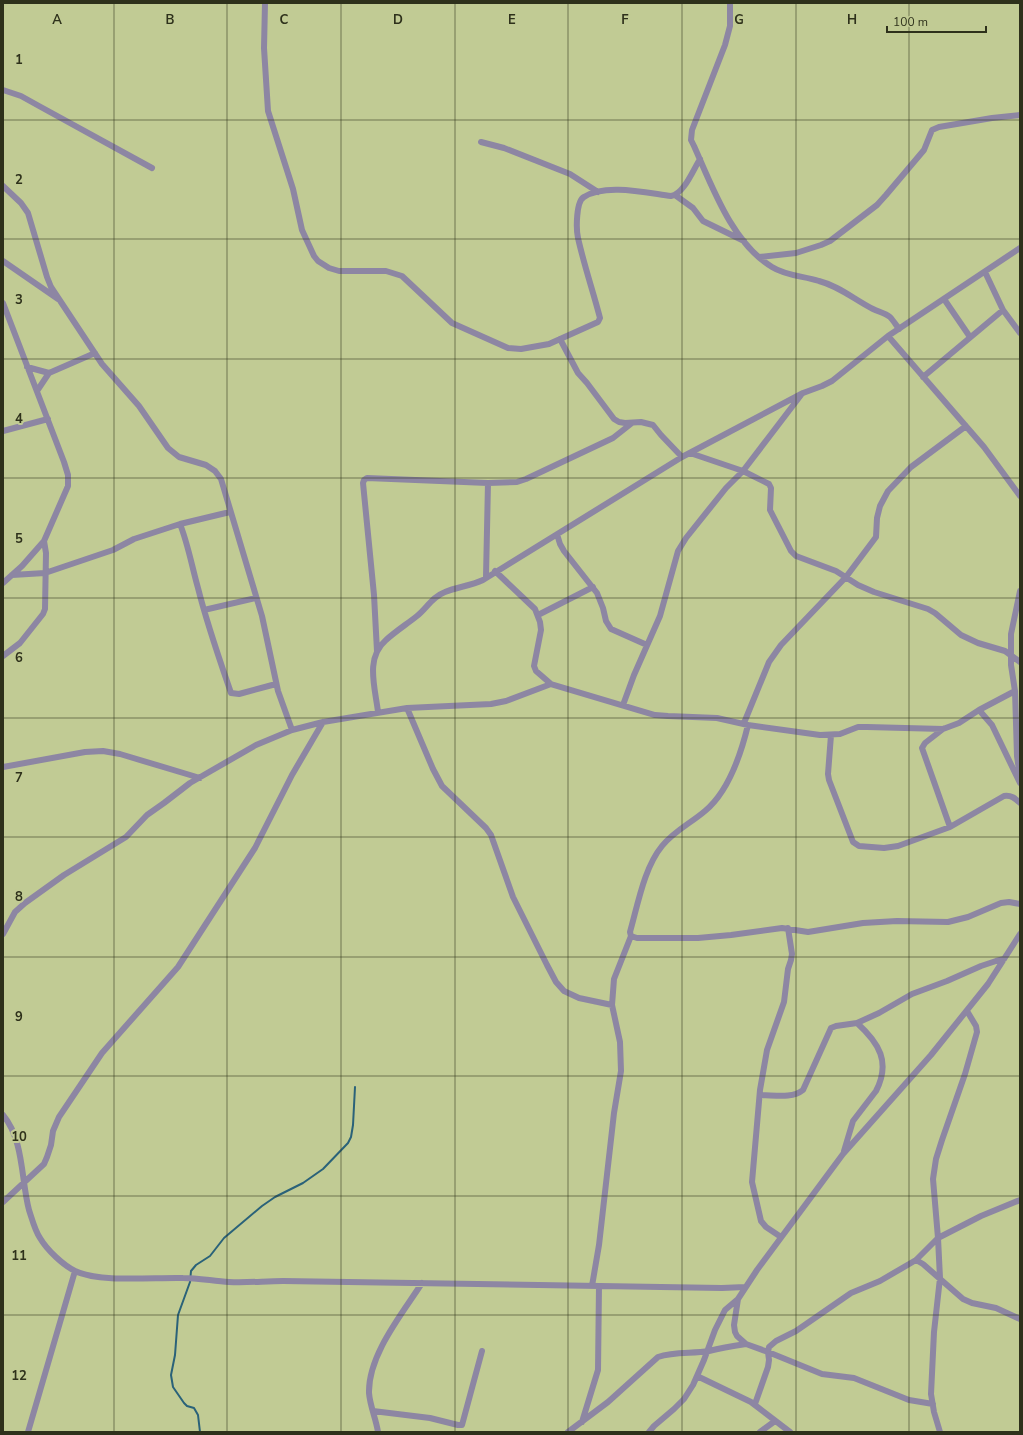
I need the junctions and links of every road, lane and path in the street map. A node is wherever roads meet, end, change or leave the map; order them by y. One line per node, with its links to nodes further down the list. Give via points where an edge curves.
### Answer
1 (265, 3): 24 (street, via 264,48 268,111 293,189 302,230 318,261 339,271 386,271 402,276 452,323 508,348 526,348 549,344)
2 (730, 3): 6 (street, via 730,26 725,45 692,130 691,140)
3 (3, 90): 7 (street, via 46,109)
4 (1020, 115): 13 (street, via 984,119 932,130 924,150 882,200 830,241 796,253)
5 (481, 142): 9 (street, via 504,148 570,174)
6 (700, 159): 10 (street, via 681,192); 11 (street, via 723,210)
7 (152, 168)
8 (3, 186): 17 (street, via 28,213 47,276)
9 (598, 192): 10 (street, via 612,190); 24 (street, via 580,200 577,229 600,318 596,324)
10 (675, 195): 11 (street, via 693,208 703,221)
11 (745, 242): 13 (street)
12 (1020, 248): 15 (street)
13 (758, 257): 20 (street, via 779,271 819,280 842,290 890,317)
14 (3, 261): 17 (street)
15 (985, 272): 16 (street); 19 (street)
16 (944, 299): 20 (street); 23 (street)
17 (59, 300): 25 (street)
18 (3, 303): 26 (street)
19 (1003, 310): 21 (street); 23 (street)
20 (899, 329): 22 (street)
21 (1020, 333)
22 (888, 336): 28 (street); 30 (street, via 832,381)
23 (970, 337): 28 (street)
24 (560, 339): 32 (street, via 578,373 614,418 619,422)
25 (95, 353): 27 (street); 40 (street, via 139,406 168,448 179,457 215,470 221,479)
26 (27, 367): 27 (street); 29 (street)
27 (49, 373): 29 (street)
28 (923, 377): 33 (street)
29 (37, 391): 31 (street)
30 (803, 392): 35 (street); 37 (street)
31 (48, 419): 34 (street); 43 (street, via 68,475 68,486)
32 (632, 423): 36 (street, via 653,425); 38 (street, via 613,438 526,479 517,482)
33 (966, 426): 39 (street); 48 (street, via 910,467 888,491 880,506 876,537)
34 (3, 431)
35 (690, 453): 36 (street); 37 (street)
36 (682, 457): 42 (street)
37 (743, 471): 48 (street, via 769,484 770,510 791,551 796,556 826,566); 55 (street, via 726,488 678,551 660,616)
38 (488, 483): 47 (street); 56 (street, via 367,478 364,480)
39 (1020, 496)
40 (230, 512): 41 (street); 52 (street)
41 (180, 524): 45 (street); 53 (street)
42 (557, 534): 44 (street); 50 (street, via 564,551)
43 (44, 541): 45 (street); 46 (street)
44 (495, 571): 47 (street); 54 (street, via 535,609)
45 (46, 573): 46 (street); 58 (street, via 46,604 43,614 20,643)
46 (12, 575): 49 (street)
47 (486, 577): 56 (street, via 435,598 422,612 385,640)
48 (846, 577): 57 (street, via 874,592 928,609 966,638); 68 (street, via 781,645 769,662)
49 (3, 583)
50 (593, 587): 54 (street); 55 (street, via 606,621 612,629)
51 (1020, 591): 57 (street, via 1012,627)
52 (256, 598): 53 (street); 60 (street)
53 (204, 610): 60 (street, via 232,693 238,694)
54 (538, 615): 61 (street, via 541,630 534,666)
55 (647, 645): 63 (street)
56 (377, 651): 66 (street, via 372,668)
57 (1011, 655): 59 (street); 62 (street)
58 (3, 656)
59 (1020, 662)
60 (276, 684): 70 (street)
61 (551, 684): 63 (street); 64 (street, via 491,704)
62 (1015, 691): 65 (street); 73 (street)
63 (623, 705): 68 (street, via 655,714 717,718)
64 (407, 708): 66 (street); 84 (street, via 442,786 491,835 513,897 556,982 564,991 579,998)
65 (979, 710): 69 (street, via 959,723); 75 (street, via 992,725)
66 (378, 712): 67 (street)
67 (322, 722): 70 (street); 90 (street, via 255,848 178,967 102,1053 59,1117 44,1164)
68 (746, 724): 71 (street); 82 (street, via 742,748 718,798 662,846 649,868 630,932)
69 (943, 729): 71 (street, via 858,727); 77 (street, via 922,748)
70 (292, 730): 74 (street, via 256,745)
71 (831, 735): 77 (street, via 829,780 853,842 891,848)
72 (3, 767): 74 (street, via 103,751)
73 (1020, 777)
74 (200, 778): 80 (street, via 146,814 126,837 64,874 25,903 15,912)
75 (1020, 783)
76 (1020, 803): 77 (street, via 1015,798 1004,796)
77 (950, 827)
78 (1020, 904): 79 (street, via 1002,903 948,922 897,921 813,931)
79 (788, 928): 82 (street, via 698,938); 87 (street, via 792,954 784,1002 767,1050)
80 (3, 934)
81 (1020, 934): 83 (street)
82 (632, 936): 84 (street, via 614,979)
83 (1004, 959): 85 (street); 86 (street, via 912,994)
84 (612, 1006): 99 (street, via 620,1042 621,1071)
85 (967, 1011): 89 (street); 94 (street, via 977,1032 966,1074 936,1159 933,1179)
86 (857, 1023): 87 (street, via 830,1028 803,1090 798,1094); 89 (street, via 875,1041 883,1070 880,1085 851,1126)
87 (760, 1095): 93 (street, via 753,1188 763,1225)
88 (3, 1115): 90 (street, via 14,1135)
89 (843, 1154): 93 (street)
90 (25, 1181): 92 (street); 96 (street, via 29,1209 40,1238 53,1254)
91 (1020, 1200): 94 (street, via 980,1216)
92 (3, 1202)
93 (782, 1237): 101 (street)
94 (938, 1238): 95 (street); 97 (street)
95 (916, 1260): 97 (street); 107 (street, via 880,1281 851,1293 796,1331 776,1341 769,1347)
96 (75, 1271): 98 (street, via 94,1276 230,1282 283,1280); 114 (street)
97 (940, 1278): 103 (street, via 963,1299 996,1308); 110 (street, via 931,1377)
98 (422, 1283): 99 (street); 111 (street, via 388,1336 370,1374 369,1394)
99 (592, 1286): 100 (street)
100 (599, 1286): 101 (street); 113 (street, via 598,1370)
101 (745, 1287): 102 (street)
102 (738, 1299): 104 (street, via 735,1332); 105 (street, via 722,1316)
103 (1020, 1319)
104 (746, 1344): 105 (street); 107 (street)
105 (708, 1351): 108 (street); 113 (street, via 668,1353 658,1357)
106 (482, 1352): 111 (street, via 462,1425)
107 (768, 1352): 109 (street, via 770,1360); 110 (street, via 822,1374 854,1378 909,1400)
108 (697, 1376): 109 (street); 117 (street, via 684,1399)
109 (755, 1404): 112 (street)
110 (933, 1404): 120 (street)
111 (373, 1411): 115 (street)
112 (775, 1421): 118 (street); 119 (street)
113 (582, 1422): 116 (street)
114 (28, 1432)
115 (378, 1432)
116 (568, 1432)
117 (650, 1432)
118 (760, 1432)
119 (790, 1432)
120 (940, 1432)

